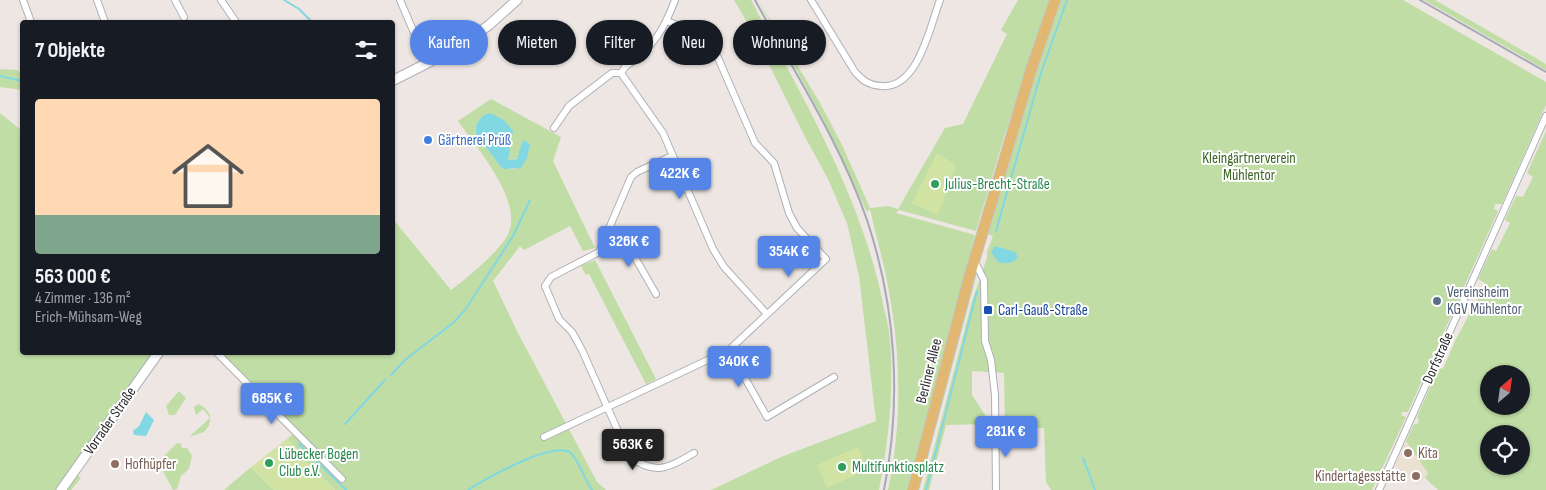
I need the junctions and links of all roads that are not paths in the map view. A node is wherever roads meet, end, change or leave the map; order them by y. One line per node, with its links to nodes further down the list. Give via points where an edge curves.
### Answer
1 (23, 0): 12 (street)
2 (97, 0): 13 (street)
3 (176, 0): 11 (street)
4 (221, 0): 14 (street)
5 (400, 0): 16 (street)
6 (517, 0): 17 (street)
7 (675, 0): 15 (street)
8 (811, 0): 9 (street, via 855,72 862,80 887,87 910,73 920,56)
9 (940, 0)
10 (1055, 0): 27 (main road, Berliner Allee)
11 (184, 17)
12 (30, 20)
13 (104, 20)
14 (235, 20)
15 (668, 20)
16 (410, 22)
17 (488, 26)
18 (663, 28): 21 (street, via 650,46)
19 (424, 65): 22 (street)
20 (721, 65): 29 (street, via 755,143 774,163 789,213 797,228 826,259)
21 (621, 73): 24 (street, via 612,73 569,106); 25 (street, via 659,124)
22 (395, 80)
23 (1546, 116): 41 (street, Dorfstraße)
24 (554, 128)
25 (672, 156): 26 (street, via 631,177); 29 (street, via 724,267)
26 (606, 237): 28 (street, via 629,247); 34 (street, via 598,252 551,277 545,286 558,319 575,336)
27 (974, 260): 39 (main road, Berliner Allee); 40 (street, via 984,280 984,330 995,396)
28 (656, 294)
29 (766, 313): 30 (street)
30 (729, 350): 33 (street, via 767,417); 34 (street)
31 (157, 355): 38 (street, Vorrader Straße)
32 (219, 355): 37 (street)
33 (834, 377)
34 (608, 407): 35 (street); 36 (street, via 629,456 636,462 657,469 666,468)
35 (544, 437)
36 (694, 453)
37 (342, 479)
38 (61, 490)
39 (913, 490)
40 (996, 490)
41 (1379, 490)

